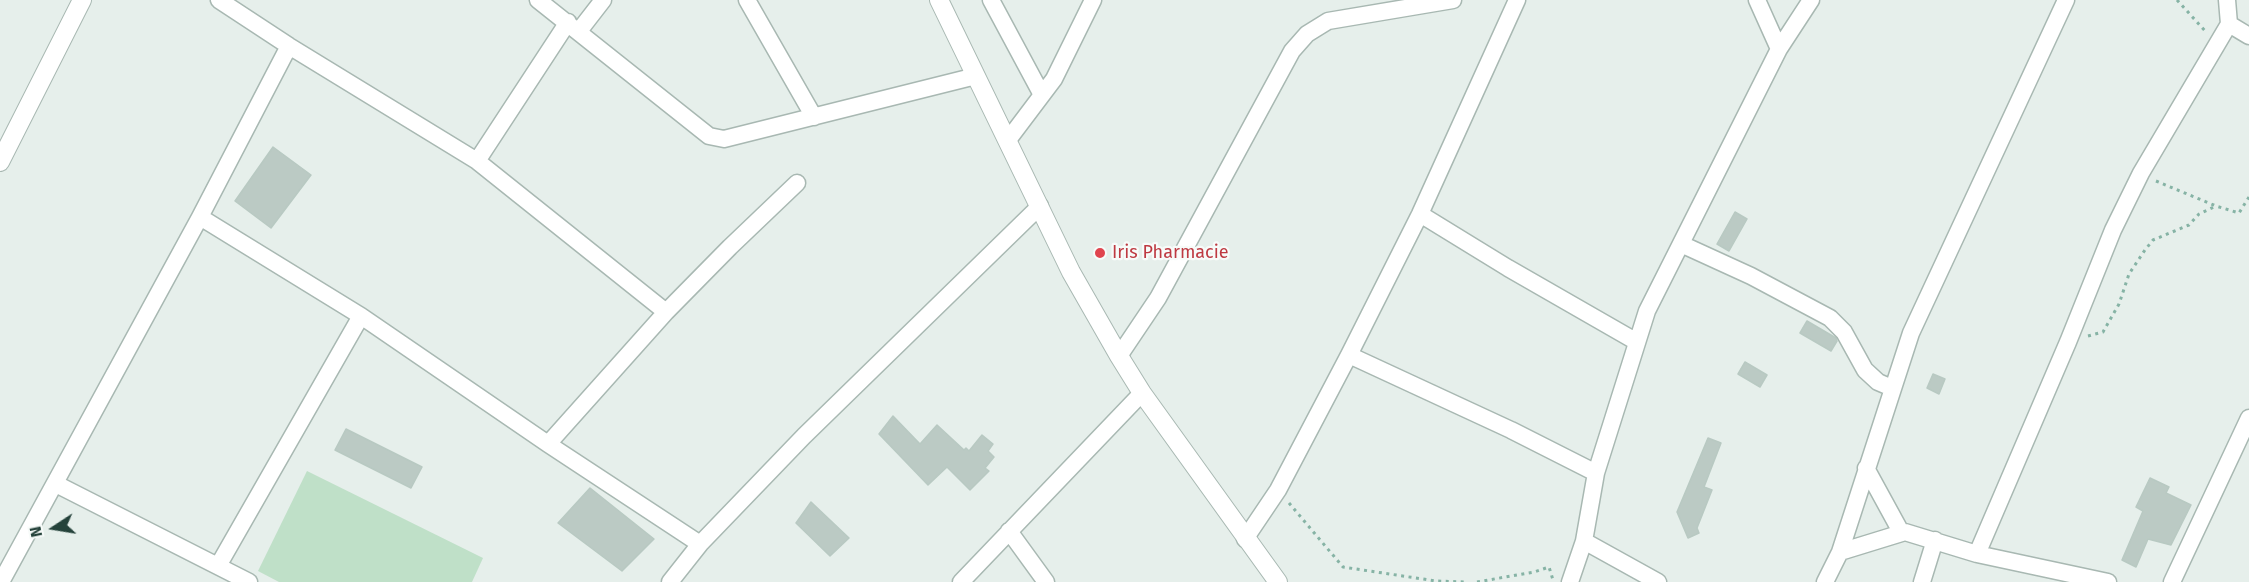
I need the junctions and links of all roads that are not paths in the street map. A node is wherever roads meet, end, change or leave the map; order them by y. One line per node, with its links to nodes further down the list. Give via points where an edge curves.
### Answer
1 (82, 0): 25 (street)
2 (219, 0): 18 (street)
3 (538, 0): 16 (street)
4 (603, 0): 16 (street)
5 (747, 0): 22 (street)
6 (939, 0): 20 (street)
7 (991, 0): 21 (street)
8 (1093, 0): 21 (street, via 1054,79)
9 (1453, 0): 35 (street, via 1328,21 1307,34 1292,51 1158,298)
10 (1517, 0): 28 (street)
11 (1757, 0): 19 (street)
12 (1811, 0): 19 (street)
13 (2066, 0): 36 (street, via 1911,333)
14 (2227, 0): 15 (street)
15 (2229, 24): 17 (street); 50 (street, via 2141,173 2113,230)
16 (573, 26): 22 (street, via 709,136 724,139); 24 (street)
17 (2249, 36)
18 (289, 46): 24 (street); 29 (street)
19 (1779, 49): 30 (street)
20 (976, 76): 22 (street); 23 (street)
21 (1042, 95): 23 (street)
22 (814, 117)
23 (1008, 140): 27 (street)
24 (477, 161): 31 (street)
25 (0, 162)
26 (797, 183): 31 (street)
27 (1040, 206): 35 (street, via 1071,272); 48 (street, via 804,436)
28 (1420, 214): 33 (street); 34 (street)
29 (200, 217): 32 (street); 42 (street)
30 (1681, 244): 33 (street, via 1647,311); 36 (street, via 1830,318 1844,332 1865,370)
31 (666, 312): 39 (street)
32 (361, 316): 39 (street); 51 (street)
33 (1637, 342): 41 (street)
34 (1349, 355): 41 (street); 45 (street, via 1278,490)
35 (1119, 356): 37 (street)
36 (1892, 388): 40 (street)
37 (1142, 393): 43 (street); 45 (street)
38 (2249, 418): 63 (street)
39 (548, 444): 48 (street)
40 (1866, 468): 44 (street); 49 (street)
41 (1596, 473): 47 (street)
42 (56, 484): 51 (street); 52 (street)
43 (1009, 531): 55 (street); 56 (street)
44 (1901, 532): 46 (street); 49 (street)
45 (1245, 539): 57 (street)
46 (1935, 540): 50 (street); 61 (street)
47 (1584, 541): 58 (street); 59 (street)
48 (700, 544): 54 (street)
49 (1840, 552): 60 (street)
50 (1977, 554): 62 (street)
51 (218, 566): 53 (street)
52 (2, 582)
53 (249, 582)
54 (670, 582)
55 (961, 582)
56 (1046, 582)
57 (1278, 582)
58 (1570, 582)
59 (1658, 582)
60 (1825, 582)
61 (1922, 582)
62 (2108, 582)
63 (2172, 582)

